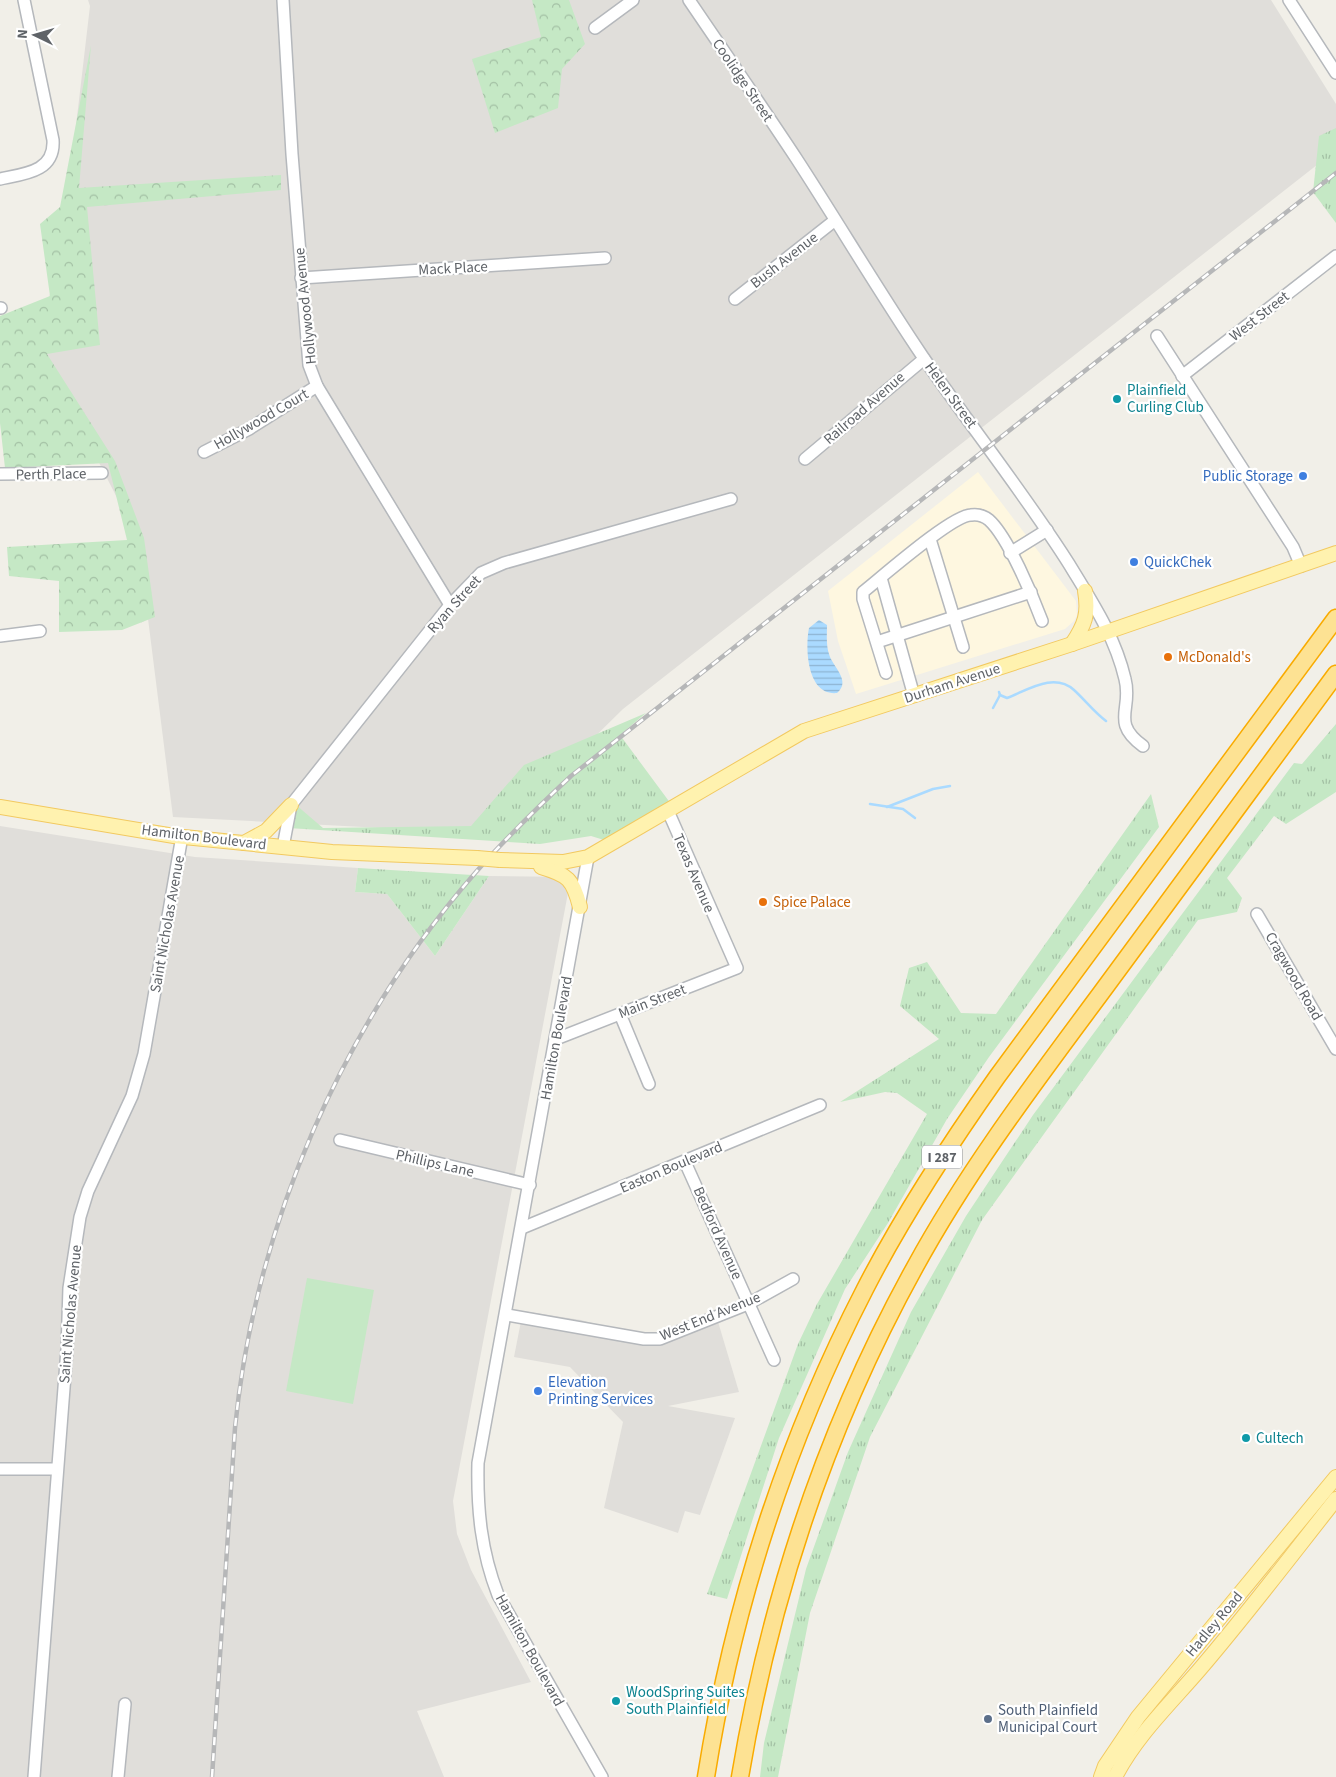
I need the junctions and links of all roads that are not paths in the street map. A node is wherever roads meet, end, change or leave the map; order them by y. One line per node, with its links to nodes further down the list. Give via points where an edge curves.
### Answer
1 (24, 0): 9 (street, via 53,151 44,166 36,171)
2 (283, 0): 13 (street, Hollywood Avenue)
3 (633, 0): 6 (street)
4 (689, 0): 8 (street, Coolidge Street)
5 (1289, 0): 7 (street)
6 (595, 28)
7 (1336, 73)
8 (796, 159): 10 (street, Helen Street)
9 (0, 179)
10 (834, 221): 14 (street, Bush Avenue); 16 (street, Helen Street)
11 (1336, 256): 17 (street, West Street)
12 (605, 258): 13 (street, Mack Place)
13 (301, 278): 18 (street, Hollywood Avenue, via 309,365)
14 (735, 299)
15 (1157, 336): 17 (street)
16 (924, 359): 20 (street, Railroad Avenue); 24 (street, Helen Street)
17 (1182, 376): 28 (street, via 1294,547)
18 (317, 386): 19 (street, Hollywood Court, via 249,429); 32 (street, Hollywood Avenue)
19 (204, 452)
20 (805, 459)
21 (102, 473): 22 (street, Perth Place)
22 (0, 474)
23 (731, 499): 32 (street, Ryan Street, via 504,563 482,573)
24 (1047, 530): 26 (street); 30 (street, Helen Street)
25 (930, 539): 26 (street, via 952,522 970,514 977,515 990,522); 29 (street); 33 (street)
26 (1010, 553): 31 (street)
27 (1336, 553): 28 (main road, Durham Avenue)
28 (1301, 566): 36 (main road, Durham Avenue)
29 (881, 578): 39 (street); 40 (street, via 863,592)
30 (1085, 590): 36 (street, Helen Street); 41 (main road, via 1086,621)
31 (1031, 592): 33 (street); 35 (street)
32 (450, 605): 47 (street, Ryan Street)
33 (954, 617): 39 (street); 42 (street)
34 (1336, 618): 81 (highway, I 287, via 991,1084 914,1202 865,1288 802,1426 764,1532 726,1672)
35 (1042, 621)
36 (1109, 629): 41 (main road, Durham Avenue); 46 (street, Helen Street, via 1128,692 1123,713 1125,723 1132,738)
37 (40, 631): 38 (street)
38 (0, 636)
39 (898, 636): 40 (street); 45 (street)
40 (877, 642): 43 (street)
41 (1072, 644): 45 (main road, Durham Avenue)
42 (963, 647)
43 (886, 673)
44 (1336, 674): 82 (highway, I 287, via 1014,1110 957,1196 916,1266 843,1416 805,1516 768,1640)
45 (914, 696): 49 (main road, Durham Avenue, via 804,731)
46 (1144, 746)
47 (291, 805): 51 (main road, via 266,831); 52 (street, Ryan Street)
48 (0, 807): 50 (main road, Hamilton Boulevard)
49 (668, 811): 53 (main road, Durham Avenue); 57 (street, Texas Avenue)
50 (182, 836): 51 (main road, Hamilton Boulevard); 72 (street, Saint Nicholas Avenue, via 144,1054 127,1109 88,1191 76,1240 69,1288)
51 (244, 843): 52 (main road, Hamilton Boulevard)
52 (283, 847): 54 (main road, Hamilton Boulevard, bridge)
53 (588, 857): 54 (main road, Hamilton Boulevard, via 564,862); 55 (street, Hamilton Boulevard)
54 (521, 860): 55 (main road, via 568,878 575,887)
55 (580, 907): 59 (street, Hamilton Boulevard)
56 (1257, 914): 60 (street, Cragwood Road)
57 (730, 958): 58 (street, Main Street, via 737,968)
58 (620, 1014): 59 (street, Main Street); 61 (street)
59 (556, 1039): 65 (street, Hamilton Boulevard)
60 (1334, 1040)
61 (649, 1084)
62 (820, 1104): 64 (street, Easton Boulevard)
63 (340, 1140): 65 (street, Phillips Lane)
64 (685, 1162): 66 (street, Easton Boulevard); 68 (street, Bedford Avenue)
65 (530, 1185): 66 (street, Hamilton Boulevard)
66 (522, 1228): 69 (street, Hamilton Boulevard)
67 (793, 1279): 68 (street, West End Avenue)
68 (748, 1304): 69 (street, West End Avenue, via 660,1339); 70 (street, Bedford Avenue)
69 (506, 1315): 80 (street, Hamilton Boulevard, via 478,1464 477,1505 487,1565 520,1636)
70 (774, 1360)
71 (0, 1469): 72 (street)
72 (58, 1469): 78 (street, Saint Nicholas Avenue)
73 (1336, 1477): 76 (main road, Hadley Road)
74 (1336, 1499): 77 (main road, Hadley Road)
75 (125, 1704): 79 (street)
76 (1138, 1717): 77 (main road); 83 (main road, Hadley Road)
77 (1148, 1728): 84 (main road, Hadley Road)
78 (34, 1777)
79 (118, 1777)
80 (602, 1777)
81 (706, 1777)
82 (740, 1777)
83 (1100, 1777)
84 (1115, 1777)

